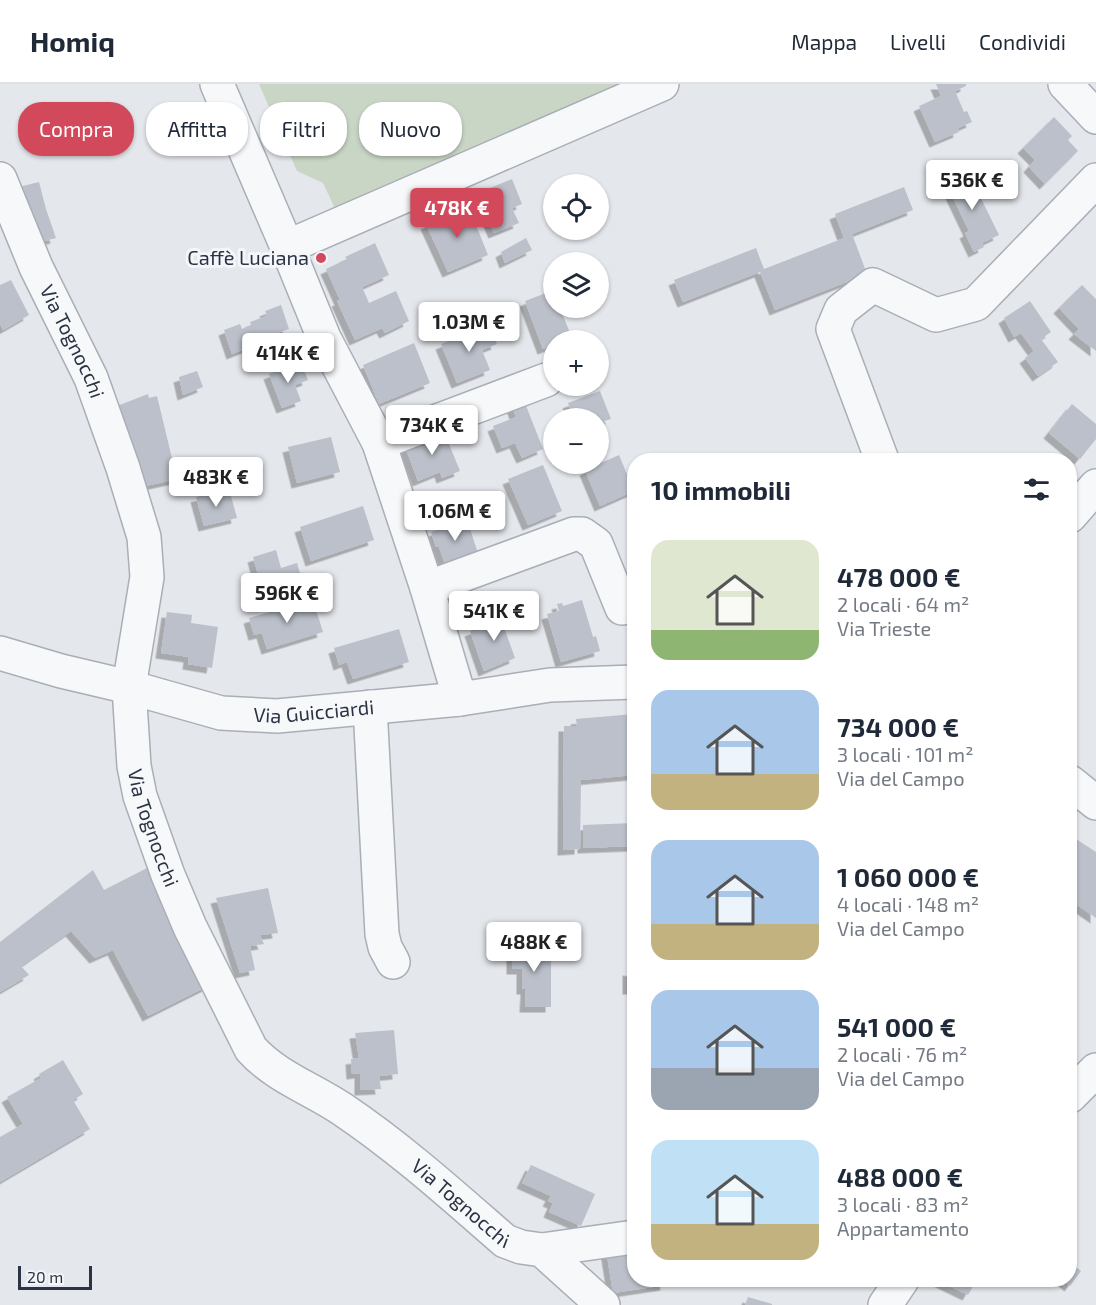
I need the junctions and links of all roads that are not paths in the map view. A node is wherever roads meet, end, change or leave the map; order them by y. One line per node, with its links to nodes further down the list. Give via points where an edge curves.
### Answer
1 (217, 84): 7 (street)
2 (662, 84): 7 (street)
3 (1065, 84): 4 (street)
4 (1096, 117)
5 (0, 180): 17 (street, Via Tognocchi, via 36,267 91,378 144,537 147,577)
6 (1096, 180): 10 (street, via 976,304 936,315 873,285 841,310 833,329)
7 (287, 247): 9 (street, via 324,338)
8 (543, 381): 9 (street)
9 (379, 443): 13 (street)
10 (879, 453)
11 (1096, 486): 12 (street)
12 (1077, 508)
13 (427, 588): 14 (street, via 582,534 596,544); 18 (street)
14 (622, 608)
15 (0, 653): 17 (street, Via Guicciardi)
16 (627, 682): 18 (street, Via Guicciardi, via 550,685)
17 (129, 687): 19 (street, Via Guicciardi, via 221,713 277,716); 26 (street, Via Tognocchi, via 134,766 144,806 190,927 251,1049 264,1063 342,1109 424,1170 504,1241)
18 (460, 699): 19 (street, Via Guicciardi)
19 (369, 707): 22 (street, via 382,934)
20 (1077, 788): 21 (street)
21 (1096, 803)
22 (393, 962)
23 (1096, 1070): 24 (street)
24 (1077, 1089)
25 (627, 1238): 26 (street)
26 (542, 1250): 27 (street)
27 (603, 1305)

